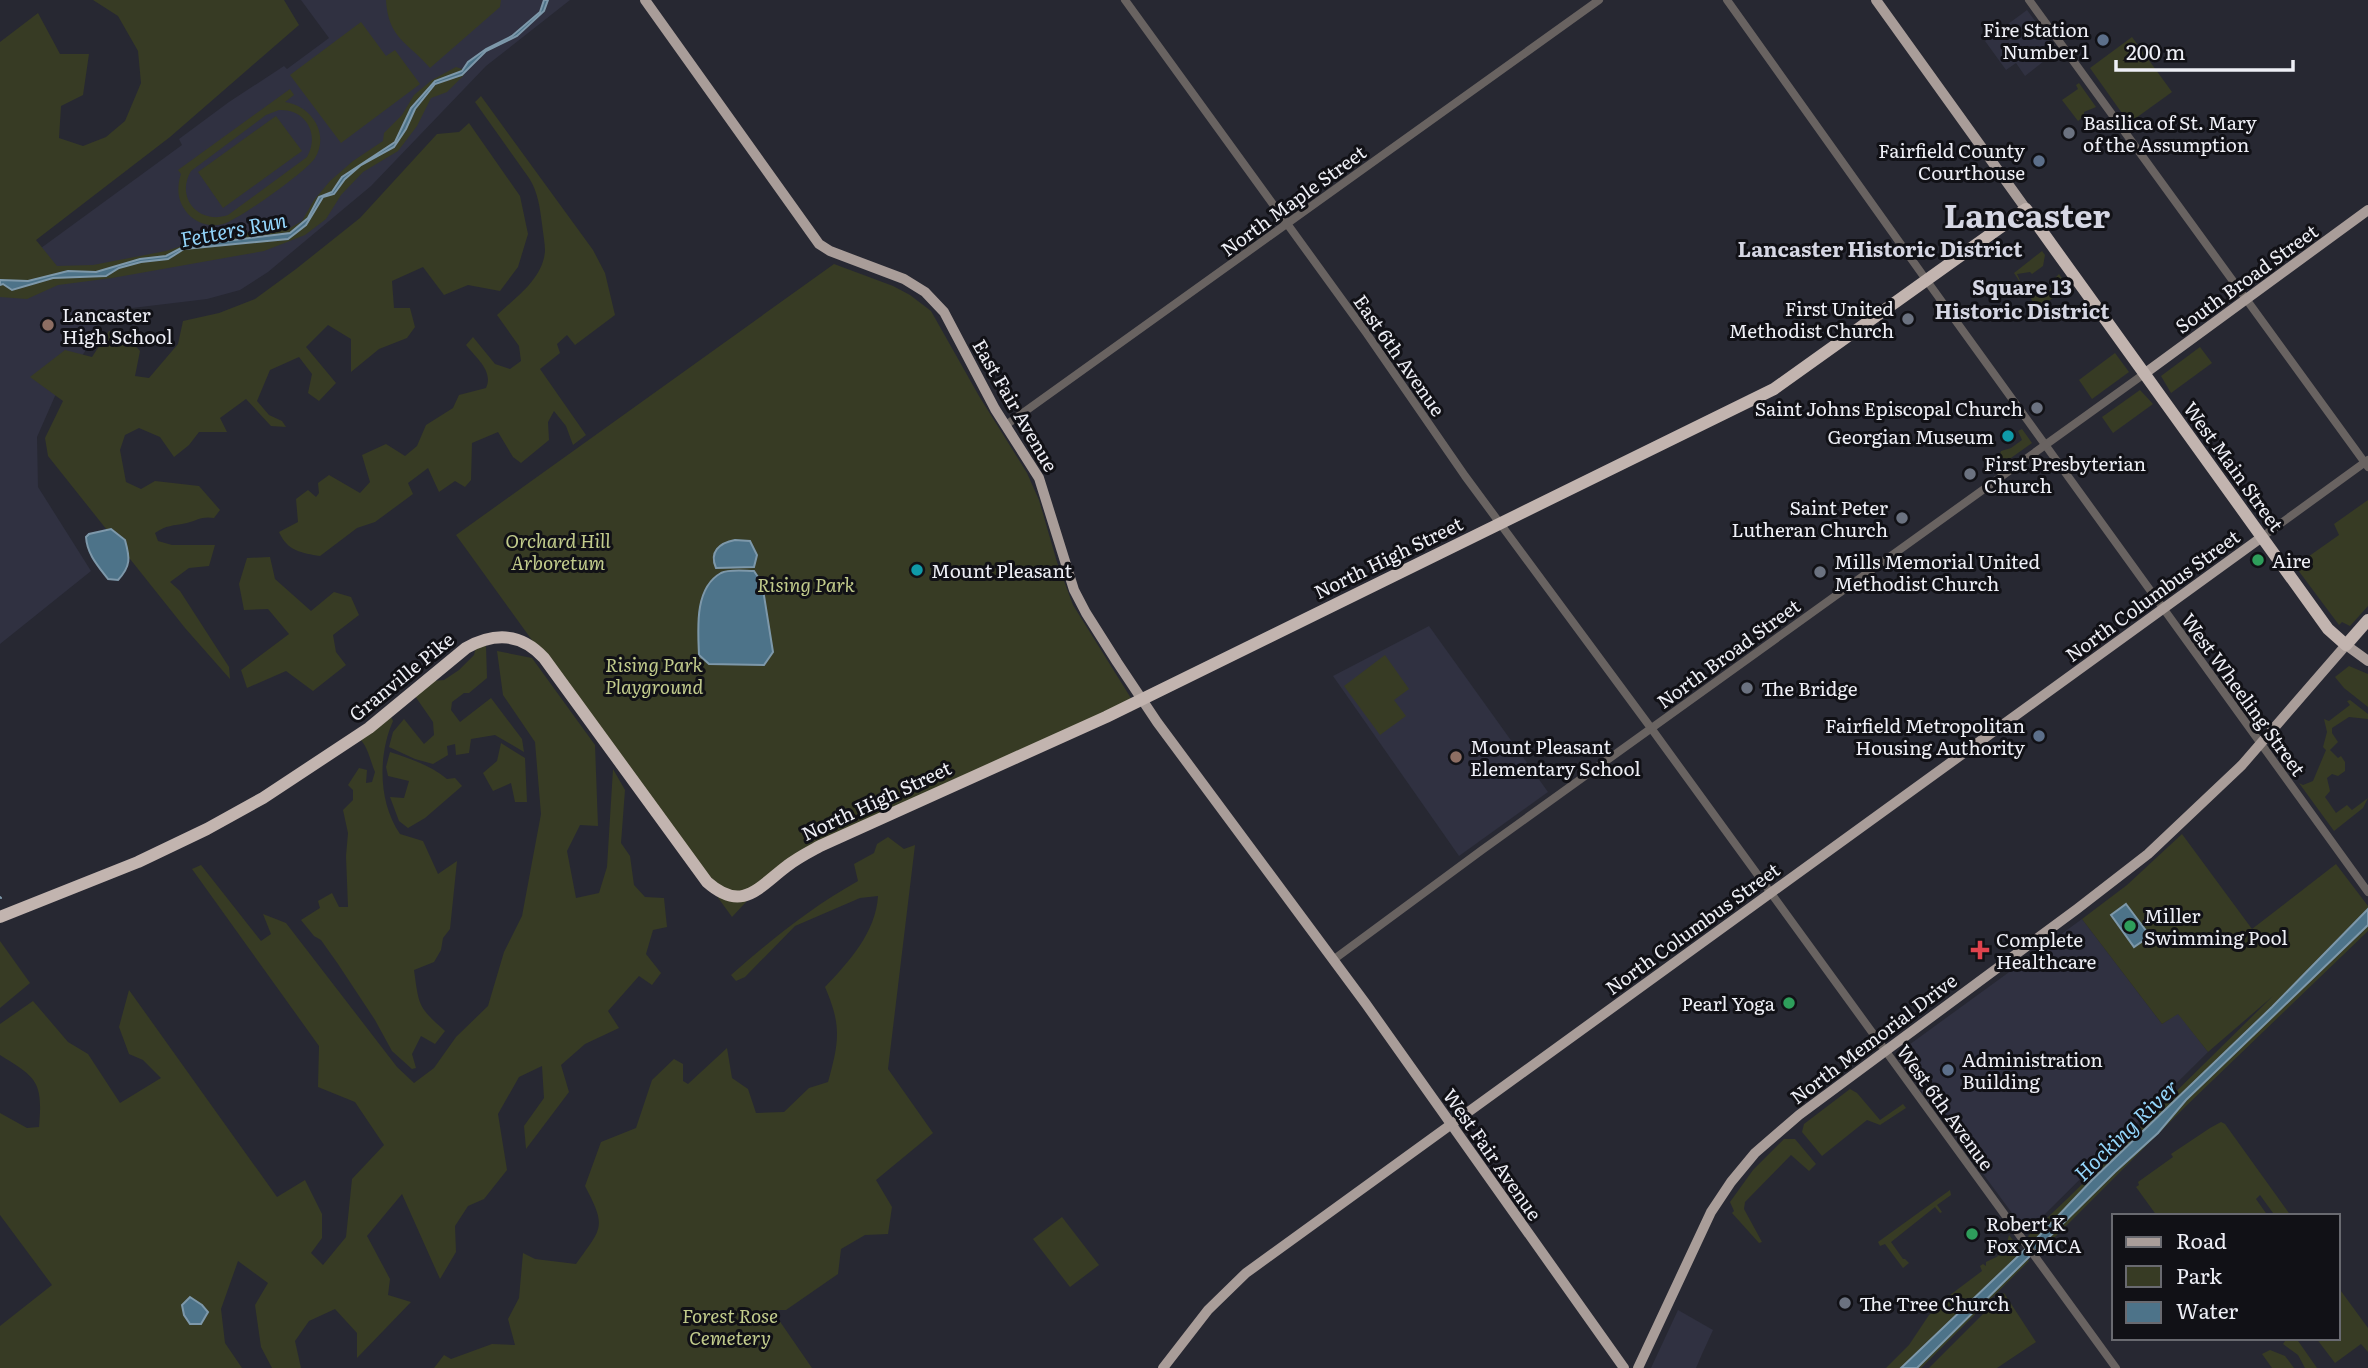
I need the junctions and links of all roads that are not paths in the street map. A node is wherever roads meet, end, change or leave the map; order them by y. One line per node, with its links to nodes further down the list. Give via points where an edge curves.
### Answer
1 (645, 0): 13 (main road, East Fair Avenue, via 819,244 904,279 939,305)
2 (1125, 0): 9 (street, East 6th Avenue)
3 (1599, 0): 9 (street, North Maple Street)
4 (1727, 0): 10 (street, West Wheeling Street)
5 (1876, 0): 7 (main road)
6 (2029, 0): 11 (street)
7 (2026, 209): 10 (highway, North High Street); 12 (highway, West Main Street)
8 (2368, 210): 11 (main road, South Broad Street)
9 (1286, 224): 13 (street, North Maple Street); 16 (street, East 6th Avenue)
10 (1927, 281): 14 (street, West Wheeling Street); 16 (highway, North High Street, via 1781,385)
11 (2246, 300): 12 (main road, South Broad Street); 15 (street)
12 (2144, 374): 14 (street, North Broad Street); 17 (highway, West Main Street)
13 (1006, 425): 22 (main road, East Fair Avenue, via 1039,478 1080,602)
14 (2046, 445): 18 (street, West Wheeling Street); 23 (street, North Broad Street)
15 (2367, 463): 17 (street)
16 (1501, 523): 22 (highway, North High Street); 23 (street, East 6th Avenue)
17 (2262, 537): 18 (main road, North Columbus Street); 20 (highway, West Main Street, via 2328,629)
18 (2163, 609): 24 (street, West Wheeling Street); 26 (main road, North Columbus Street)
19 (2368, 620): 20 (highway)
20 (2346, 645): 21 (main road); 24 (main road, North Memorial Drive)
21 (2368, 660)
22 (1141, 699): 27 (highway, North High Street, via 820,846); 29 (main road, East Fair Avenue)
23 (1651, 728): 26 (street, West 6th Avenue); 29 (street, North Broad Street)
24 (2260, 743): 25 (street, West Wheeling Street); 30 (main road, North Memorial Drive, via 2219,788 2127,871)
25 (2368, 892)
26 (1770, 893): 30 (street, West 6th Avenue); 31 (main road, North Columbus Street)
27 (743, 897): 28 (highway, Granville Pike, via 725,895 708,882 544,658 522,640 503,636 466,648 346,745 234,814 138,862)
28 (0, 917)
29 (1333, 960): 31 (main road, West Fair Avenue)
30 (1885, 1051): 34 (main road, North Memorial Drive, via 1777,1132 1737,1174 1700,1233); 35 (street, West 6th Avenue)
31 (1451, 1125): 32 (main road, North Columbus Street, via 1237,1280); 33 (main road, West Fair Avenue)
32 (1163, 1368)
33 (1624, 1368)
34 (1638, 1368)
35 (2116, 1368)

